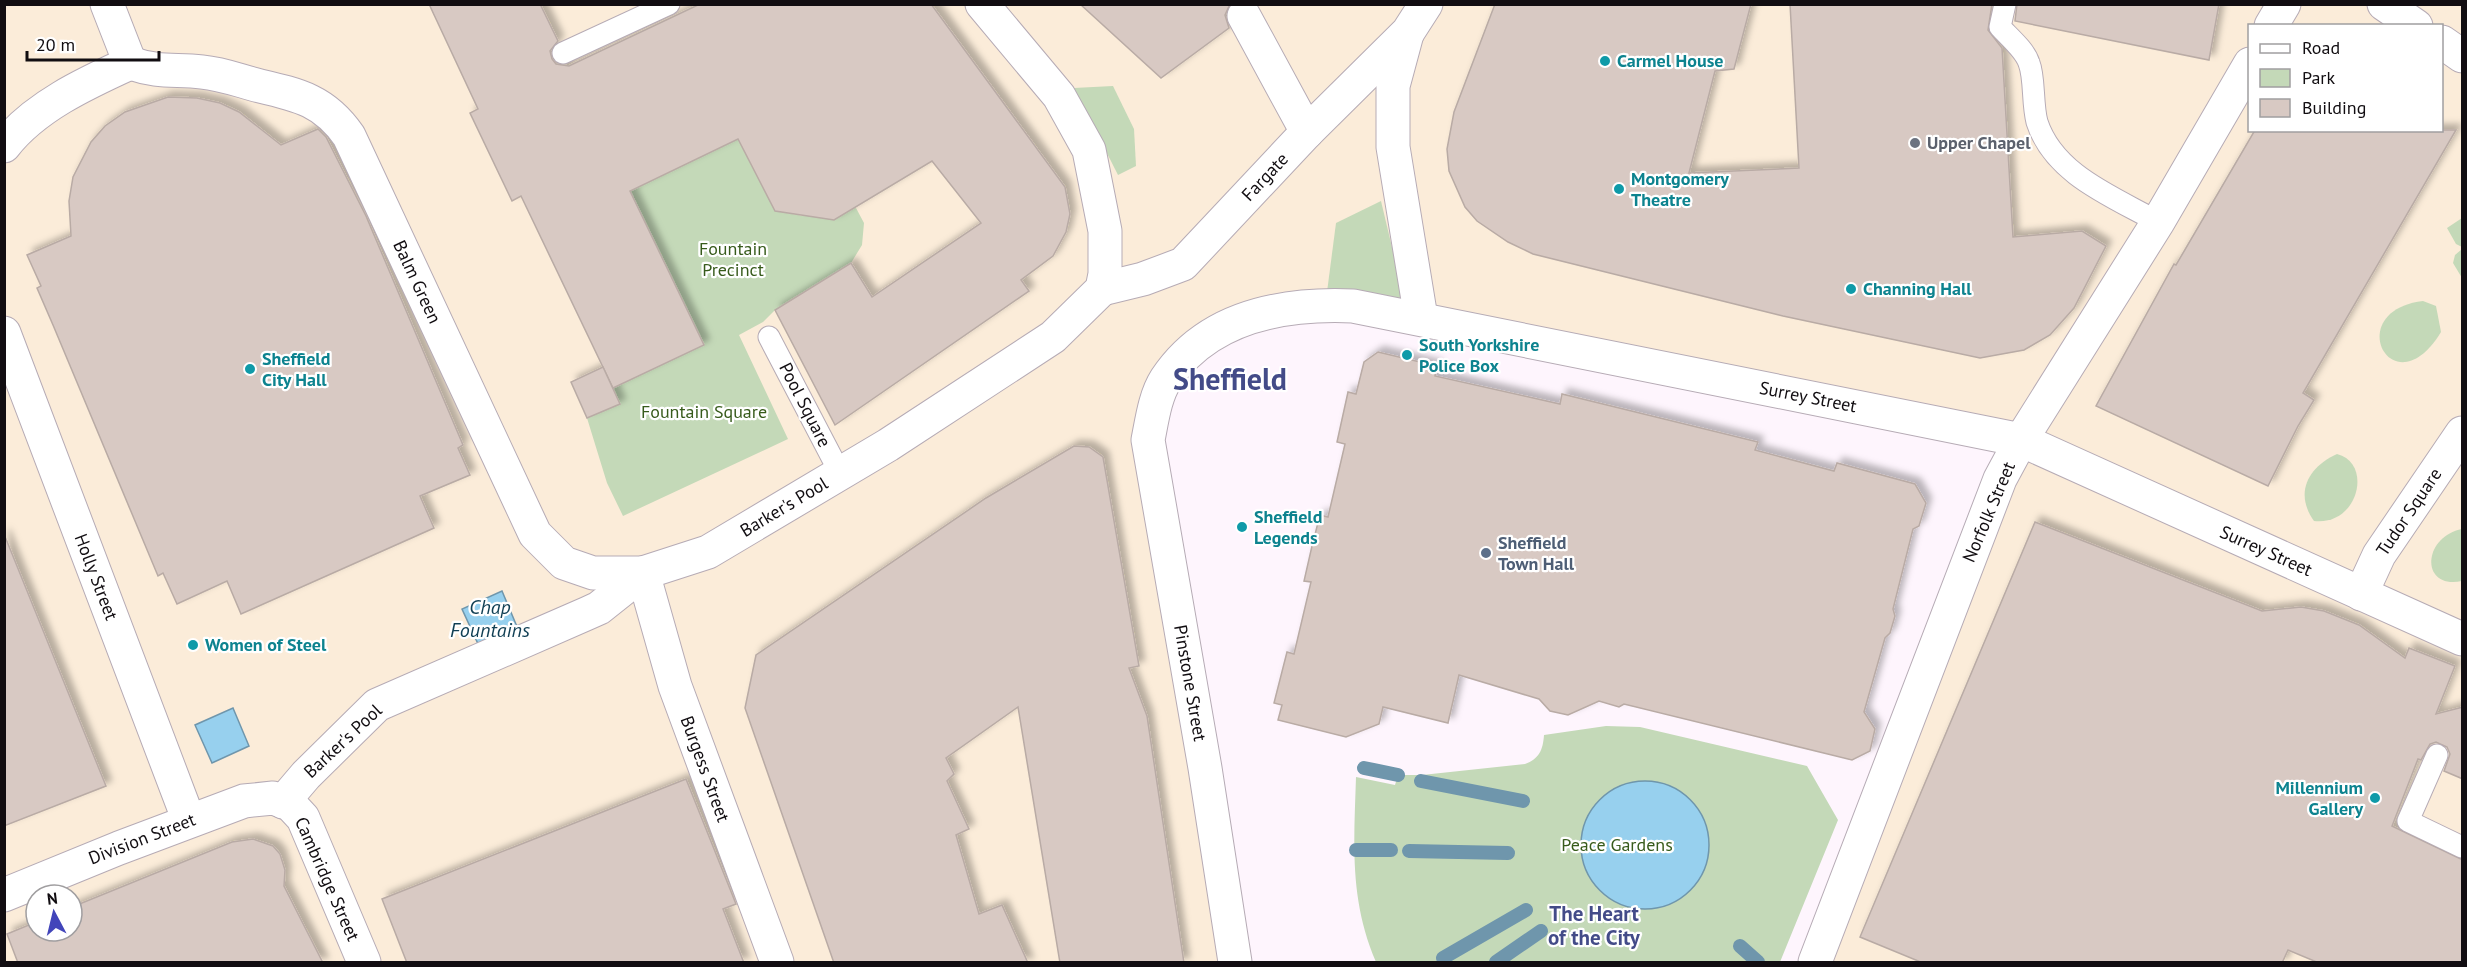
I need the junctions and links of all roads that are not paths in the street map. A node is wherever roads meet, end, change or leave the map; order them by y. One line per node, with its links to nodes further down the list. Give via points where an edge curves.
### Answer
1 (107, 4): 15 (street)
2 (669, 4): 13 (lane)
3 (982, 4): 20 (street, via 1059,96 1089,150 1105,231)
4 (1426, 4): 11 (street, Fargate)
5 (2005, 4): 19 (lane, via 2000,27 2029,62 2032,104 2046,143 2075,175)
6 (2284, 4): 9 (street)
7 (2384, 4): 10 (street)
8 (1244, 16): 17 (street)
9 (2272, 24)
10 (2413, 24)
11 (1408, 33): 17 (street, Fargate); 21 (street, Fargate, via 1393,86 1393,147)
12 (2443, 43): 14 (street)
13 (563, 53)
14 (2463, 56)
15 (130, 63): 18 (street, via 59,100); 28 (street, Balm Green, via 152,71 202,71 232,76 297,94 332,116 349,136 536,534 564,563 593,573)
16 (2248, 67): 19 (street, Norfolk Street)
17 (1307, 132): 20 (street, Fargate, via 1183,264)
18 (4, 146)
19 (2158, 222): 26 (street, Norfolk Street)
20 (1102, 289): 27 (street, Barker's Pool, via 1053,337)
21 (1421, 318): 24 (street, Surrey Street, via 1327,305 1261,314 1201,341 1166,379); 26 (street, Surrey Street)
22 (4, 333): 33 (street, Holly Street)
23 (770, 336): 27 (lane, Pool Square)
24 (1156, 403): 38 (street, Pinstone Street, via 1148,440)
25 (2463, 433): 29 (street, Tudor Square, via 2379,555)
26 (2021, 440): 29 (street, Surrey Street); 39 (street, Norfolk Street, via 2000,479)
27 (840, 473): 28 (street, Barker's Pool, via 708,552)
28 (643, 573): 32 (street, Barker's Pool, via 599,608 377,705); 37 (street, Burgess Street, via 675,686)
29 (2361, 594): 30 (street, Surrey Street)
30 (2463, 639)
31 (2437, 755): 34 (lane, via 2408,821)
32 (283, 802): 33 (street, Division Street, via 273,798 244,801); 36 (street, Cambridge Street, via 303,818)
33 (189, 820): 35 (street, Division Street)
34 (2463, 847)
35 (4, 895)
36 (364, 963)
37 (777, 963)
38 (1235, 963)
39 (1815, 963)

